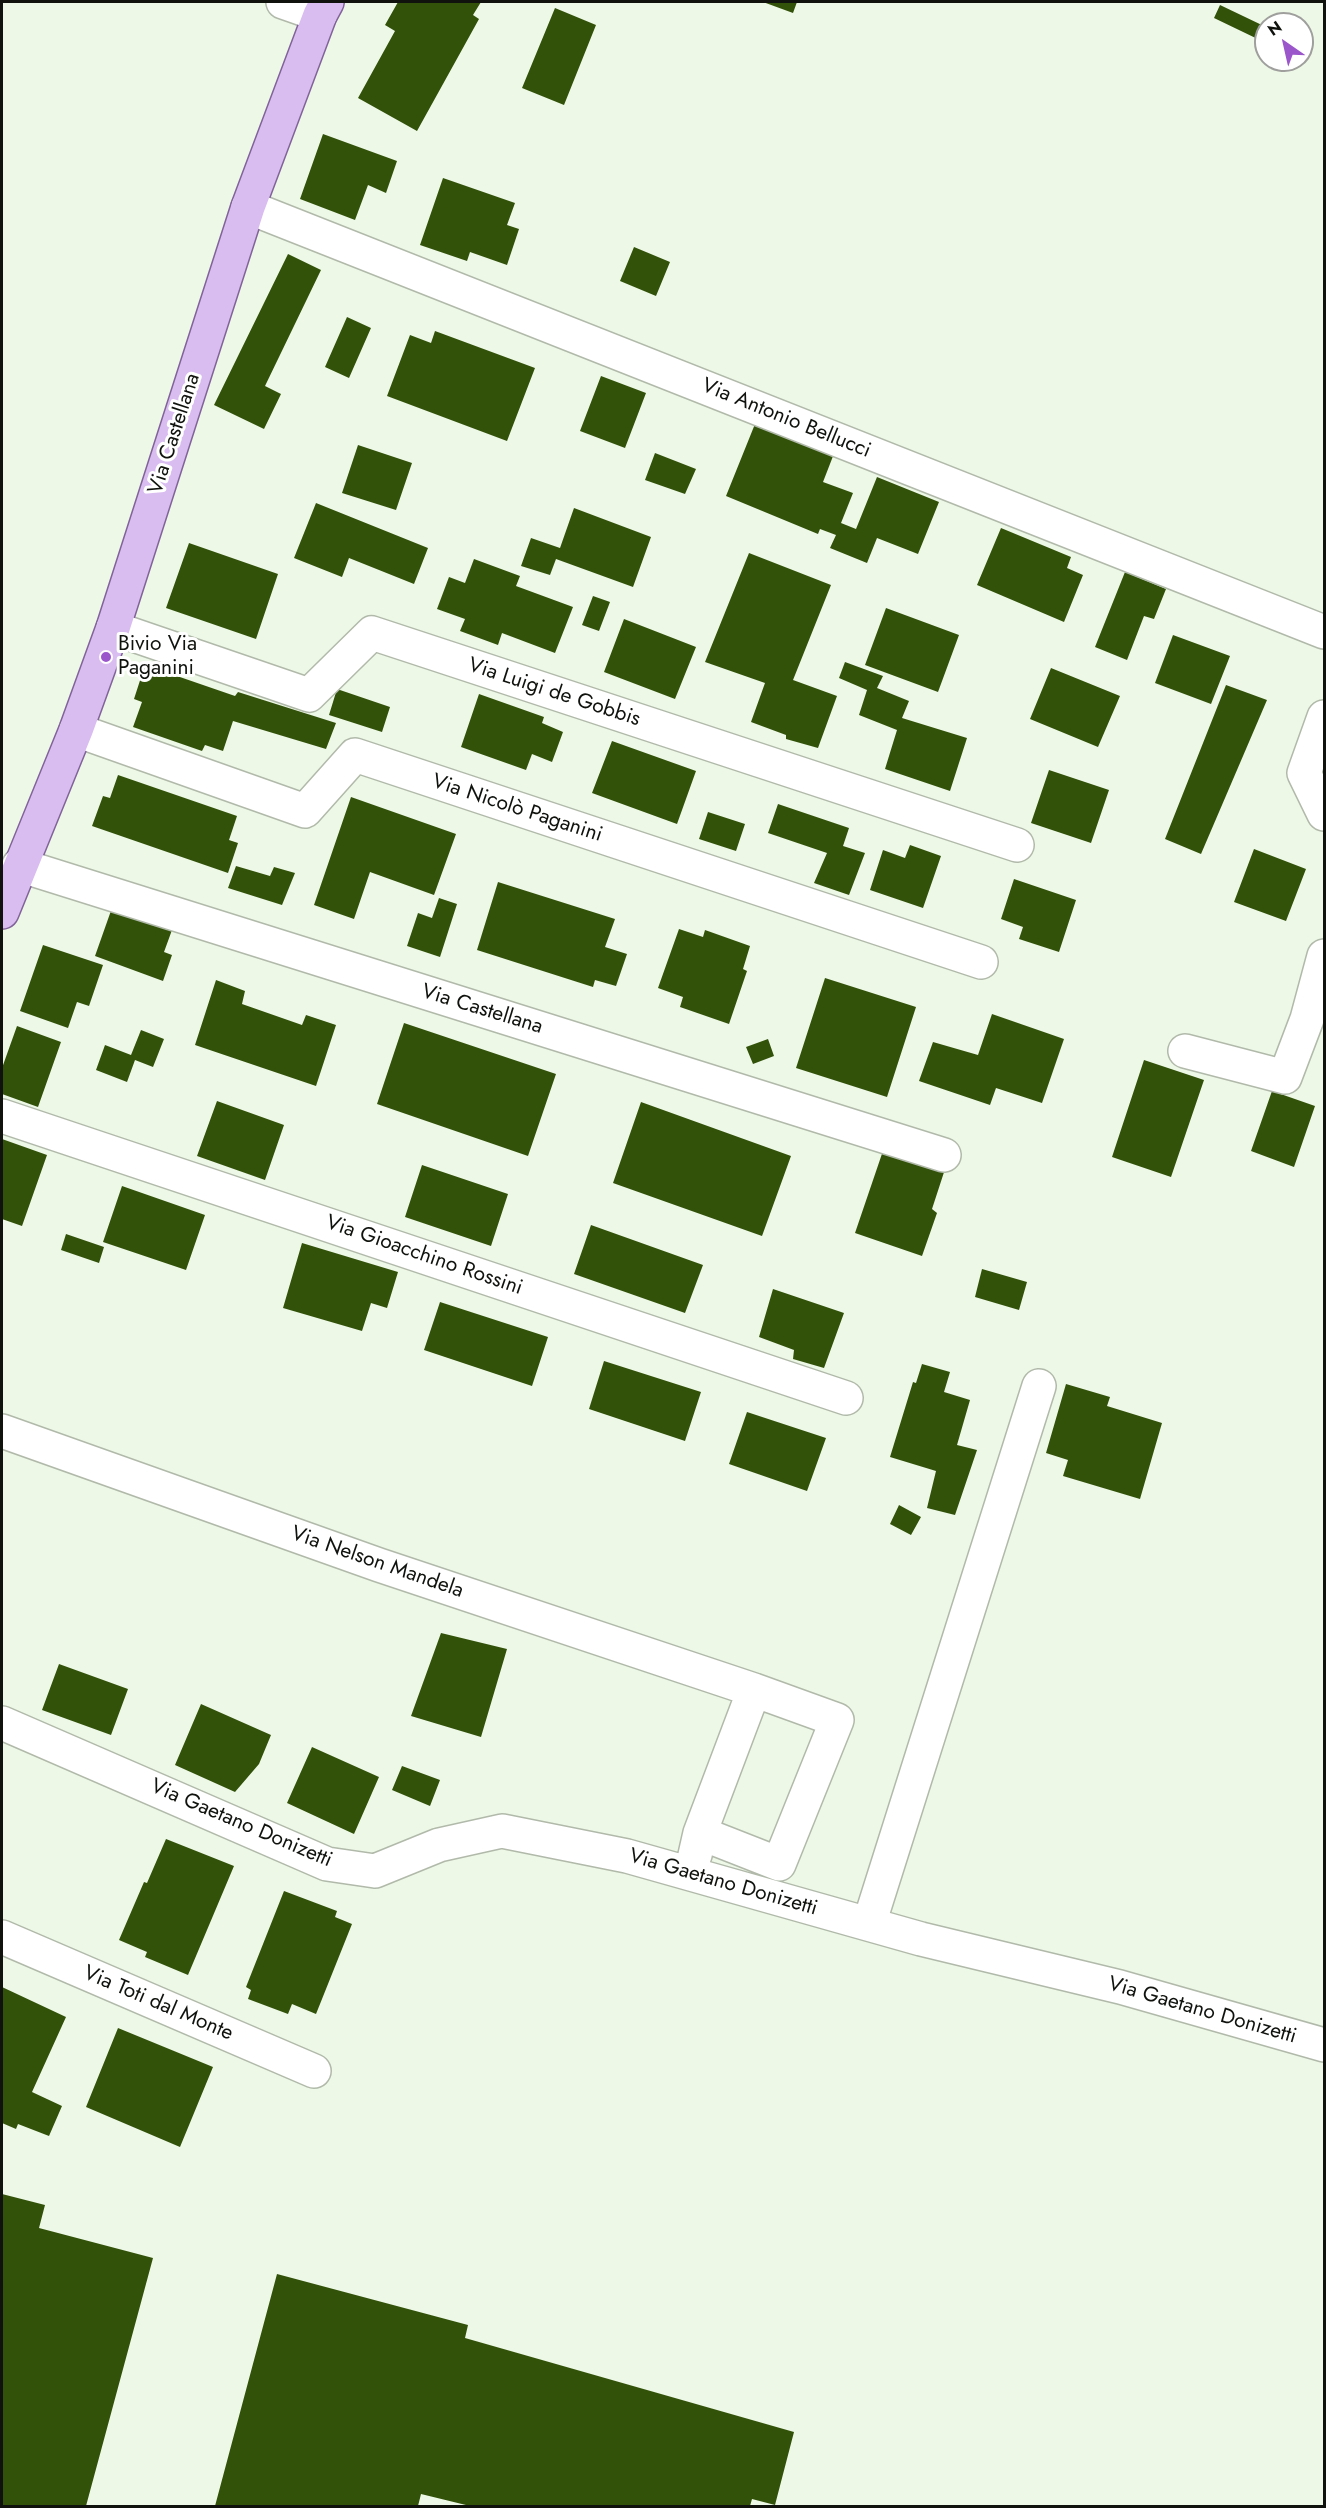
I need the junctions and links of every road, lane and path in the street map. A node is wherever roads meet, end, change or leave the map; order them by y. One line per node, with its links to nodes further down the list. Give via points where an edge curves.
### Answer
1 (283, 2): 2 (street)
2 (324, 8): 3 (main road, Via Castellana)
3 (248, 207): 4 (main road, Via Castellana); 5 (street, Via Antonio Bellucci)
4 (113, 628): 7 (main road, Via Castellana); 9 (street, Via Luigi de Gobbis, via 309,695 372,633)
5 (1324, 632)
6 (1324, 717): 8 (street, via 1304,773)
7 (76, 730): 10 (main road, Via Castellana); 13 (street, Via Nicolò Paganini, via 305,811 355,755)
8 (1324, 814)
9 (1017, 845)
10 (19, 865): 11 (main road, Via Castellana); 16 (street, Via Castellana)
11 (2, 912)
12 (1324, 956): 14 (street, via 1307,1019 1285,1077)
13 (981, 962)
14 (1185, 1051)
15 (2, 1116): 18 (street, Via Gioacchino Rossini)
16 (944, 1155)
17 (1039, 1386): 24 (street)
18 (846, 1398)
19 (2, 1431): 20 (street, Via Nelson Mandela)
20 (754, 1690): 22 (street); 22 (street, Via Nelson Mandela, via 837,1720 780,1864)
21 (2, 1723): 23 (street, Via Gaetano Donizetti, via 327,1864 375,1871 439,1845 502,1831 627,1856)
22 (700, 1833): 23 (street)
23 (692, 1874): 24 (street, Via Gaetano Donizetti)
24 (869, 1924): 26 (street, Via Gaetano Donizetti, via 1120,1987)
25 (2, 1937): 27 (street, Via Toti dal Monte)
26 (1324, 2045)
27 (315, 2071)

